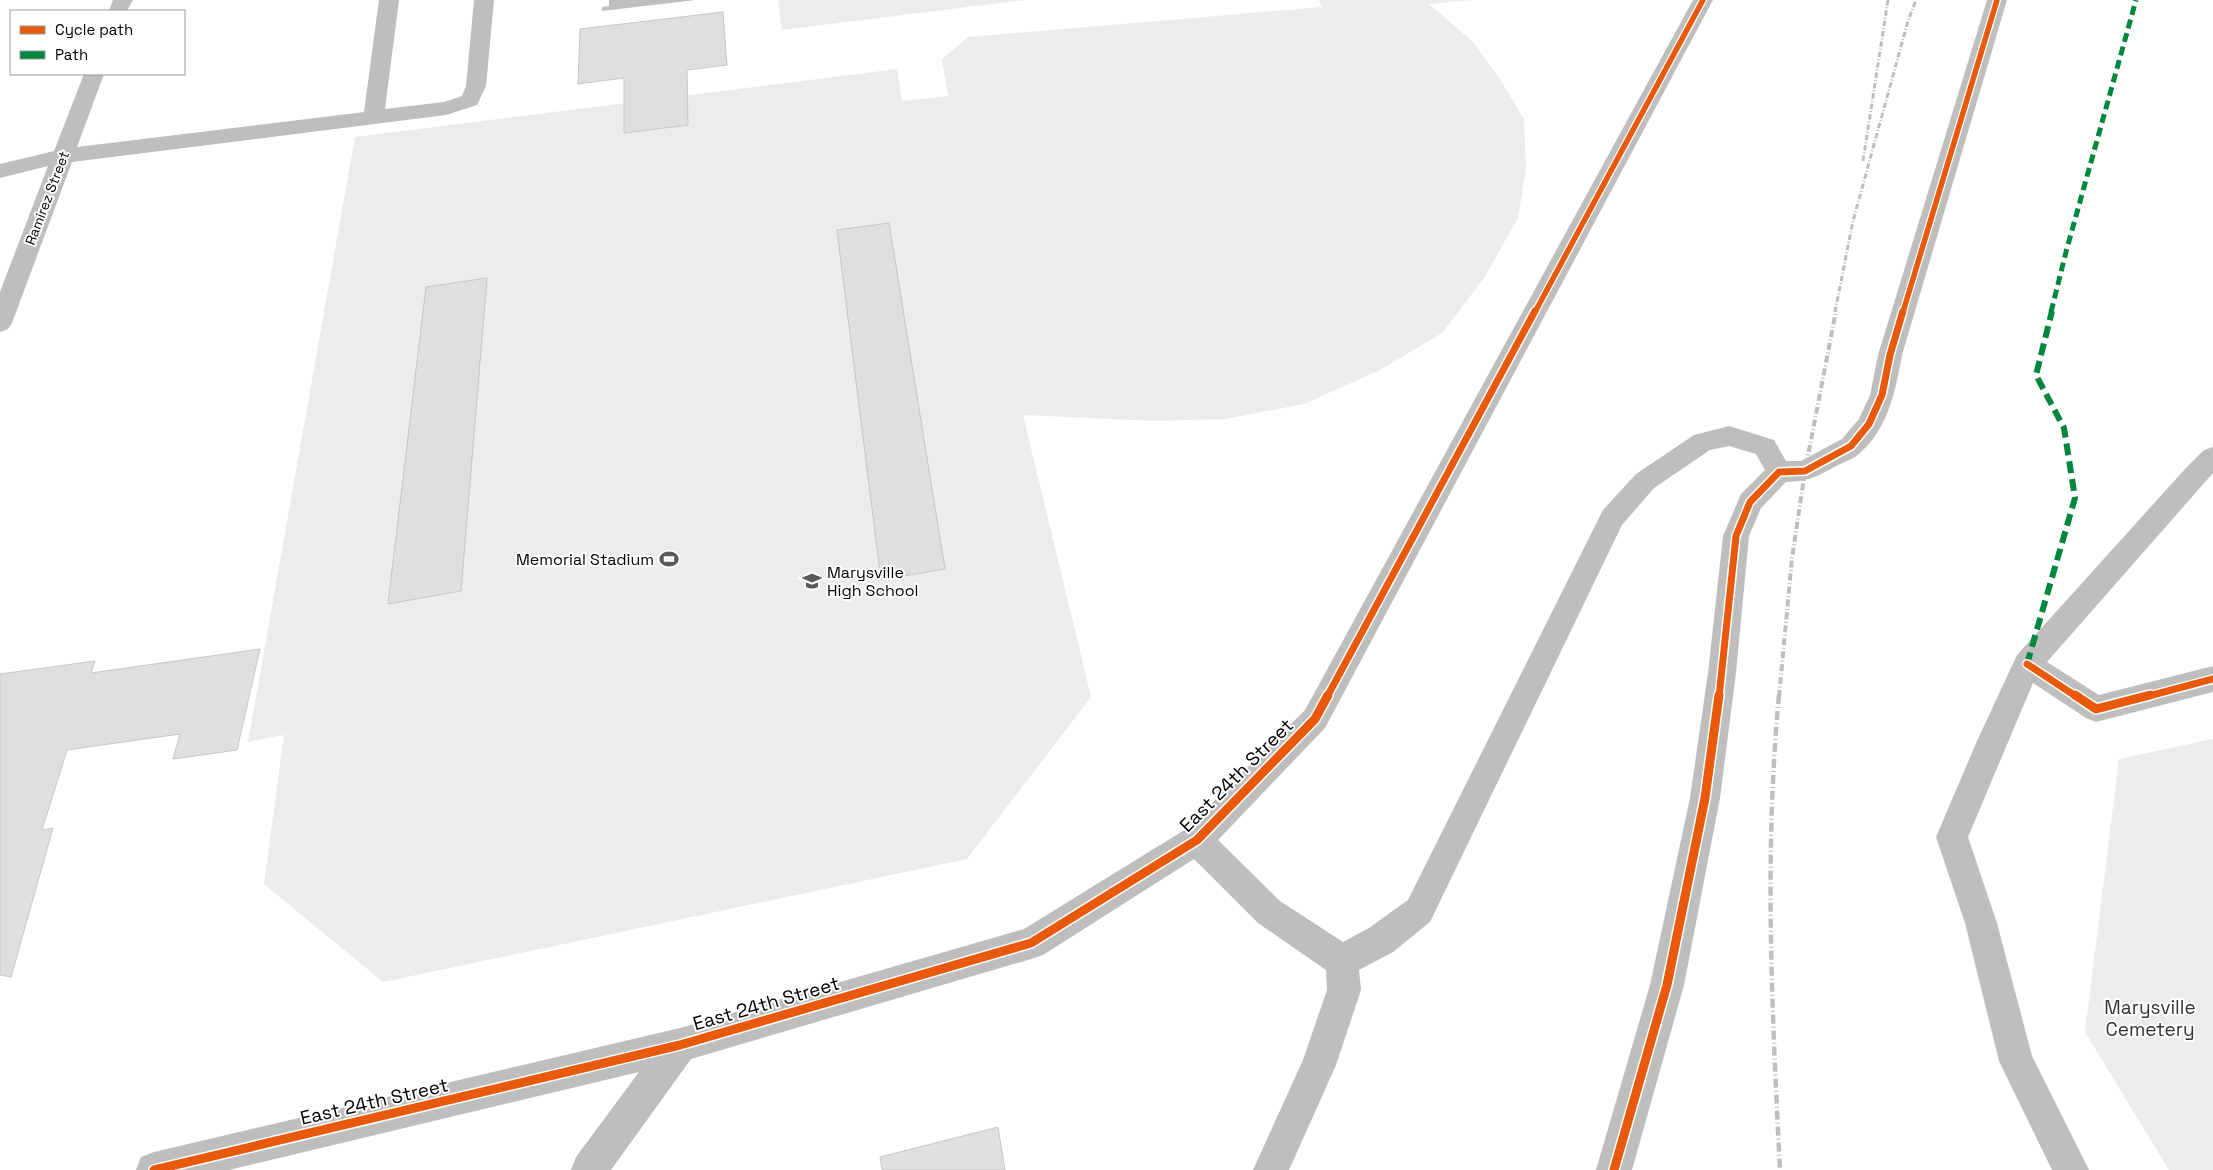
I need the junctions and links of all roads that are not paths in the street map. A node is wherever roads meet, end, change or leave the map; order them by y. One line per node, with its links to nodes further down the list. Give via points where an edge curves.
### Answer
1 (389, 0): 6 (street)
2 (484, 0): 6 (street, via 476,86 470,100 446,108)
3 (1703, 0): 14 (street, East 24th Street, via 1315,719)
4 (1997, 0): 11 (street, via 1890,354 1882,395 1869,424 1851,446 1805,471)
5 (94, 75): 7 (street, Ramirez Street)
6 (374, 117): 7 (street)
7 (62, 156): 8 (street); 9 (street, Ramirez Street)
8 (0, 171)
9 (0, 323)
10 (2213, 457): 12 (street)
11 (1780, 472): 15 (street, via 1764,447 1729,436 1703,442 1645,481 1612,518 1419,911 1381,940); 20 (street, via 1750,502 1736,536 1705,798 1667,985)
12 (2027, 664): 13 (street, via 2096,709); 21 (street, via 1952,837 1981,923 2016,1062)
13 (2213, 679)
14 (1197, 840): 15 (street, via 1268,912); 16 (street, East 24th Street, via 1031,943)
15 (1342, 961): 19 (street, via 1344,990 1338,1009 1318,1065)
16 (680, 1045): 17 (street, East 24th Street); 18 (street)
17 (154, 1170)
18 (589, 1170)
19 (1271, 1170)
20 (1614, 1170)
21 (2071, 1170)

